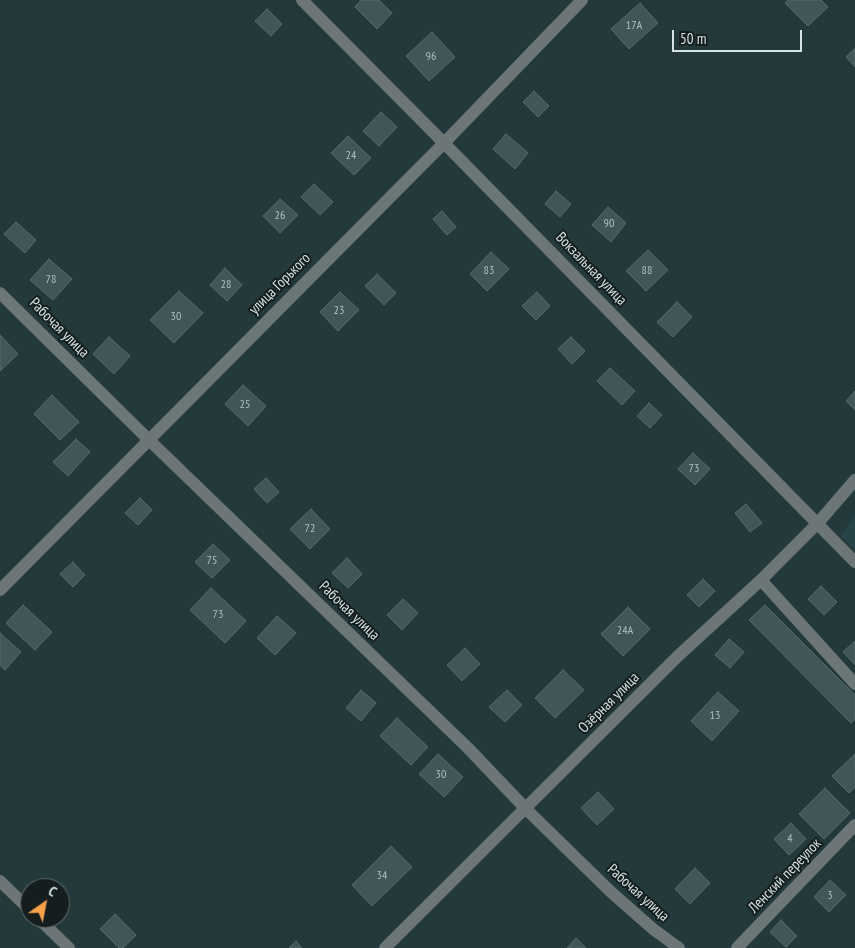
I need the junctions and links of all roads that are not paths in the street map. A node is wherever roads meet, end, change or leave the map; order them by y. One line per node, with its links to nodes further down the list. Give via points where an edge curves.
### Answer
1 (302, 0): 3 (street, Вокзальная улица)
2 (582, 0): 3 (street, улица Горького)
3 (444, 143): 5 (street, улица Горького); 7 (street, Вокзальная улица)
4 (0, 293): 5 (street, Рабочая улица)
5 (148, 440): 10 (street, улица Горького); 12 (street, Рабочая улица, via 468,748)
6 (855, 480): 7 (street, Озёрная улица)
7 (818, 523): 8 (street, Вокзальная улица); 9 (street, Озёрная улица)
8 (855, 562)
9 (761, 580): 11 (street); 12 (street, Озёрная улица, via 678,656)
10 (0, 590)
11 (855, 684)
12 (526, 808): 18 (street, Озёрная улица); 19 (street, Рабочая улица, via 610,892)
13 (855, 825): 20 (street, Ленский переулок)
14 (0, 881): 15 (street)
15 (20, 900)
16 (48, 928): 17 (street)
17 (69, 948)
18 (385, 948)
19 (679, 948)
20 (737, 948)

